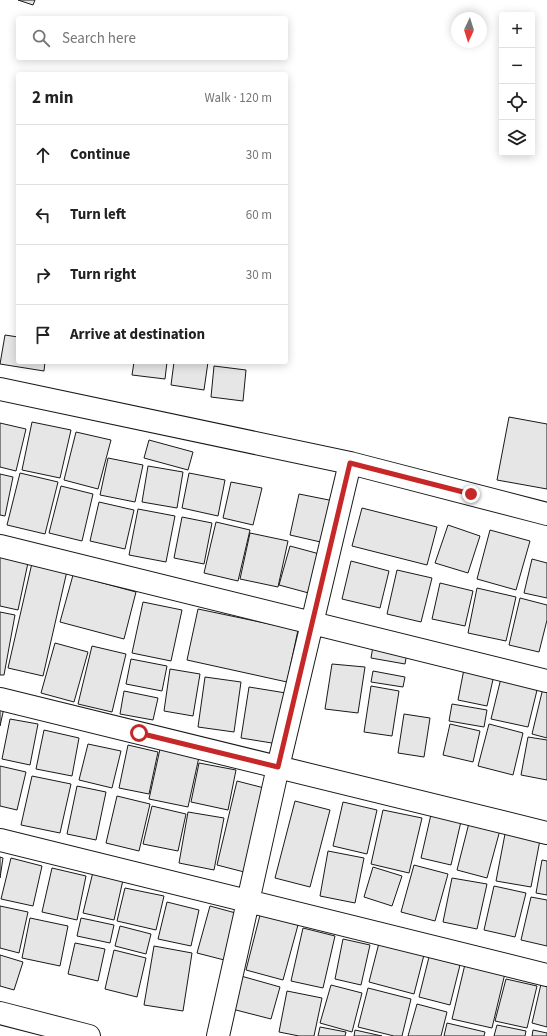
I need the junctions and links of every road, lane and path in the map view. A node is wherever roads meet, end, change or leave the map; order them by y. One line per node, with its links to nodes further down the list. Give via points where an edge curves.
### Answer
1 (0, 390): 2 (street)
2 (350, 463): 3 (street); 5 (street)
3 (547, 514)
4 (0, 546): 5 (street)
5 (313, 623): 6 (street); 8 (street)
6 (547, 680)
7 (0, 699): 8 (street)
8 (278, 767): 9 (street); 11 (street)
9 (547, 833)
10 (0, 840): 11 (street)
11 (249, 902): 12 (street); 15 (street)
12 (547, 975)
13 (0, 1014): 14 (street)
14 (89, 1036)
15 (218, 1036)

